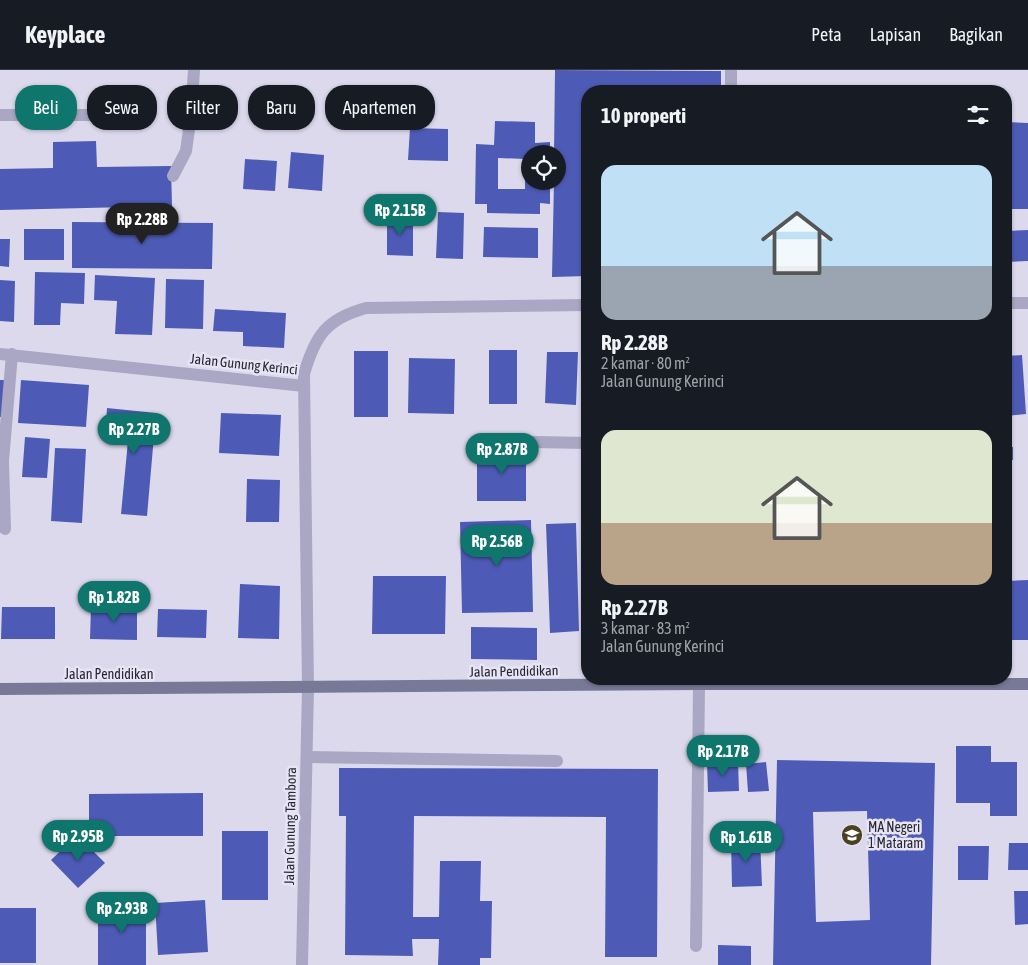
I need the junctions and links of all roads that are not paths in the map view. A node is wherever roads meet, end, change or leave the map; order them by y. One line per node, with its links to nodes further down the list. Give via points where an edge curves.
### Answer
1 (194, 70): 6 (street, via 186,151)
2 (732, 70): 3 (street)
3 (731, 85)
4 (0, 115): 5 (street)
5 (87, 115)
6 (173, 176)
7 (1012, 303): 8 (street)
8 (1028, 303)
9 (581, 304): 11 (street, Jalan Gunung Kerinci, via 375,307 354,311 330,323 321,332 313,345 304,374)
10 (6, 354): 11 (street, Jalan Gunung Kerinci); 14 (street)
11 (304, 386): 19 (street, Jalan Gunung Tambora)
12 (485, 441): 13 (street)
13 (581, 443)
14 (5, 529)
15 (1012, 684): 16 (main road, Jalan Pendidikan)
16 (1028, 684)
17 (601, 685): 19 (main road, Jalan Pendidikan)
18 (699, 685): 23 (street)
19 (308, 688): 20 (main road, Jalan Pendidikan); 21 (street, Jalan Gunung Tambora)
20 (0, 690)
21 (306, 757): 22 (street); 24 (street, Jalan Gunung Tambora)
22 (557, 761)
23 (696, 946)
24 (302, 965)

